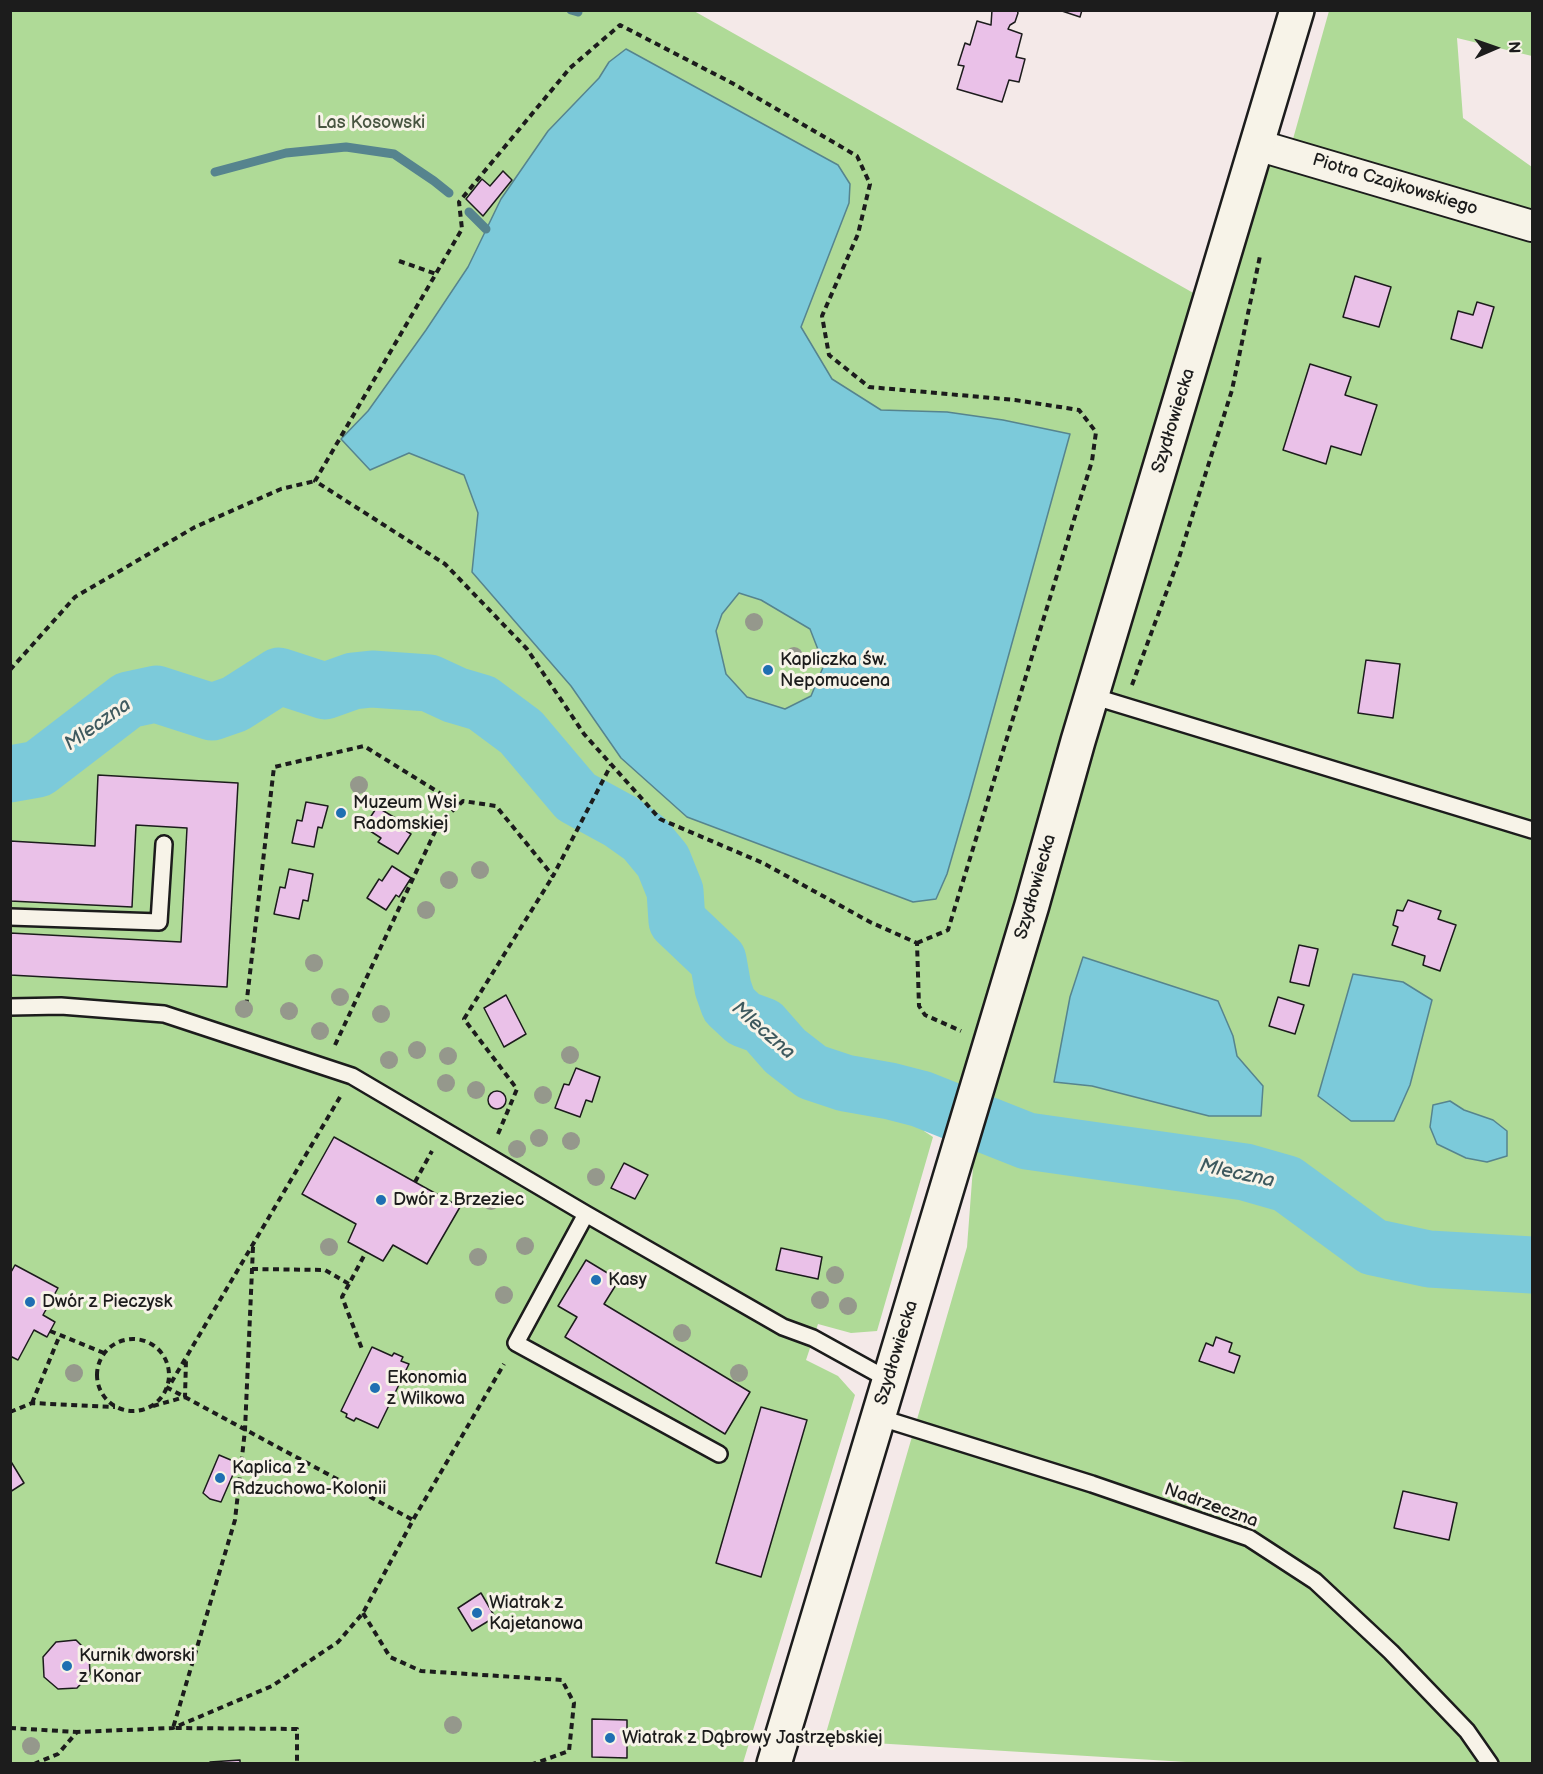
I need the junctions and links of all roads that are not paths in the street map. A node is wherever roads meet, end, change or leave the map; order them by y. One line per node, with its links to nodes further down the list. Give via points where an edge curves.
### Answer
1 (1297, 10): 2 (street, Szydłowiecka)
2 (1257, 145): 3 (street, Piotra Czajkowskiego); 4 (street, Szydłowiecka)
3 (1533, 226)
4 (1092, 696): 5 (lane); 10 (street, Szydłowiecka)
5 (1533, 830)
6 (164, 844): 7 (lane, via 159,922)
7 (10, 917)
8 (10, 1007): 9 (lane, via 61,1006 164,1014 352,1076)
9 (586, 1214): 10 (lane, via 783,1327 813,1338); 12 (lane, via 516,1343)
10 (889, 1380): 11 (street, Szydłowiecka)
11 (878, 1417): 13 (street, Szydłowiecka); 14 (lane, Nadrzeczna, via 1250,1538 1315,1581 1391,1652 1467,1731)
12 (719, 1454)
13 (774, 1764)
14 (1490, 1764)

